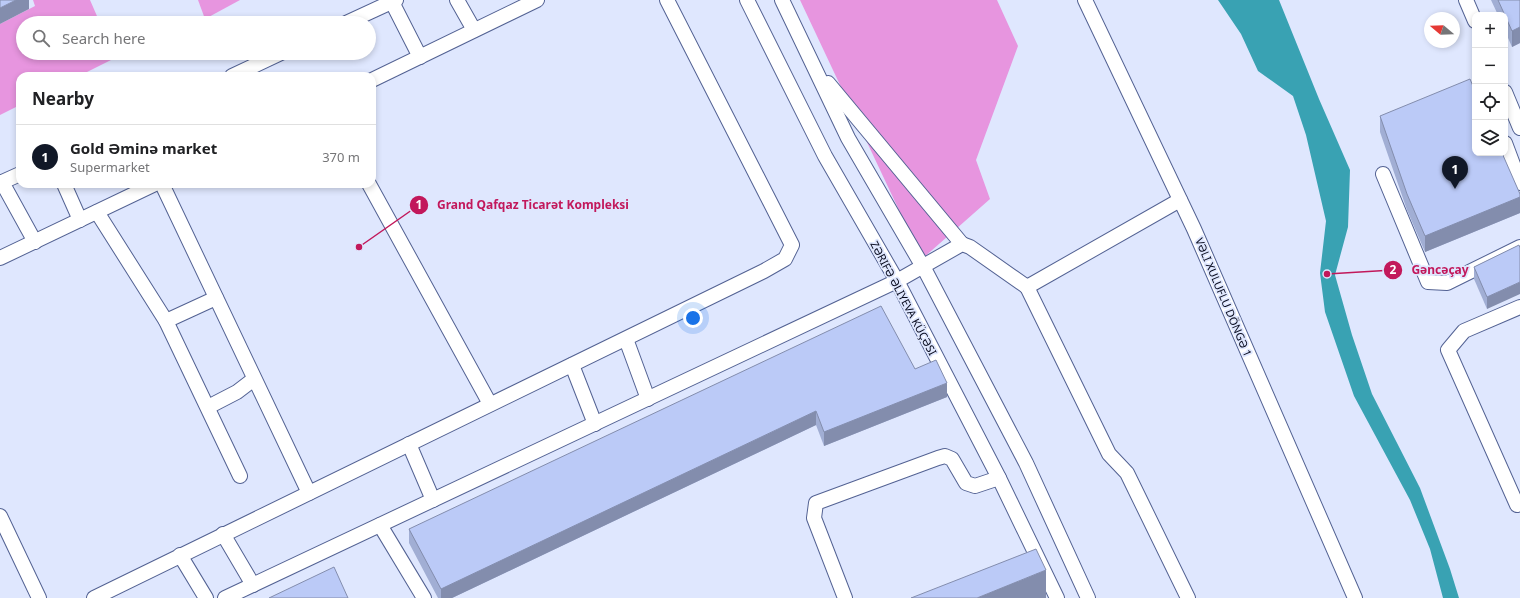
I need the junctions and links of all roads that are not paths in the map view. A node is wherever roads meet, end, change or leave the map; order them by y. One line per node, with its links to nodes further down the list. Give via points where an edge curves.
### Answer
1 (457, 0): 11 (street)
2 (537, 0): 11 (street)
3 (667, 0): 41 (street, via 792,245 785,259 764,271)
4 (747, 0): 36 (street, ZƏRIFƏ ƏLIYEVA KÜÇƏSI, via 825,156)
5 (782, 0): 14 (street)
6 (1085, 0): 28 (street, VƏLI XULUFLU DÖNGƏ 1)
7 (1466, 0): 9 (street)
8 (394, 1): 10 (street); 12 (street)
9 (1472, 14)
10 (361, 16)
11 (474, 30): 12 (street)
12 (420, 57): 16 (street)
13 (266, 60): 15 (street)
14 (815, 68): 32 (street); 35 (street, via 848,138)
15 (241, 72)
16 (376, 78)
17 (1509, 113): 18 (street)
18 (1520, 128)
19 (1508, 151): 23 (street)
20 (1383, 174): 33 (street, via 1428,282 1447,283)
21 (16, 176): 22 (street)
22 (1, 182): 31 (street)
23 (1520, 183)
24 (66, 188): 30 (street)
25 (147, 188): 29 (street)
26 (164, 188): 38 (street)
27 (371, 188): 45 (street)
28 (1180, 200): 37 (street); 68 (street, VƏLI XULUFLU DÖNGƏ 1)
29 (97, 212): 30 (street); 40 (street)
30 (80, 220): 31 (street)
31 (35, 242): 34 (street)
32 (962, 244): 35 (street); 37 (street)
33 (1520, 247)
34 (0, 258)
35 (922, 266): 36 (street); 66 (street, via 1026,463)
36 (897, 282): 44 (street); 50 (street, ZƏRIFƏ ƏLIYEVA KÜÇƏSI)
37 (1027, 287): 67 (street, via 1109,454 1128,473)
38 (216, 298): 40 (street); 43 (street)
39 (1520, 307): 53 (street, via 1464,331 1448,350)
40 (166, 321): 46 (street)
41 (626, 339): 42 (street); 44 (street)
42 (572, 365): 45 (street); 47 (street)
43 (254, 379): 46 (street, via 237,392); 51 (street)
44 (648, 399): 47 (street)
45 (490, 404): 48 (street)
46 (208, 407): 49 (street)
47 (595, 424): 52 (street)
48 (409, 444): 51 (street); 52 (street)
49 (240, 476)
50 (999, 478): 64 (street, via 975,486 966,483 952,459 945,456 816,503 814,518); 65 (street, ZƏRIFƏ ƏLIYEVA KÜÇƏSI)
51 (309, 493): 56 (street)
52 (433, 500): 55 (street)
53 (1517, 505)
54 (0, 516): 59 (street)
55 (380, 525): 58 (street); 63 (street)
56 (223, 534): 57 (street); 58 (street)
57 (180, 555): 60 (street); 61 (street)
58 (253, 585): 62 (street)
59 (39, 598)
60 (94, 598)
61 (206, 598)
62 (225, 598)
63 (424, 598)
64 (845, 598)
65 (1057, 598)
66 (1088, 598)
67 (1188, 598)
68 (1354, 598)

